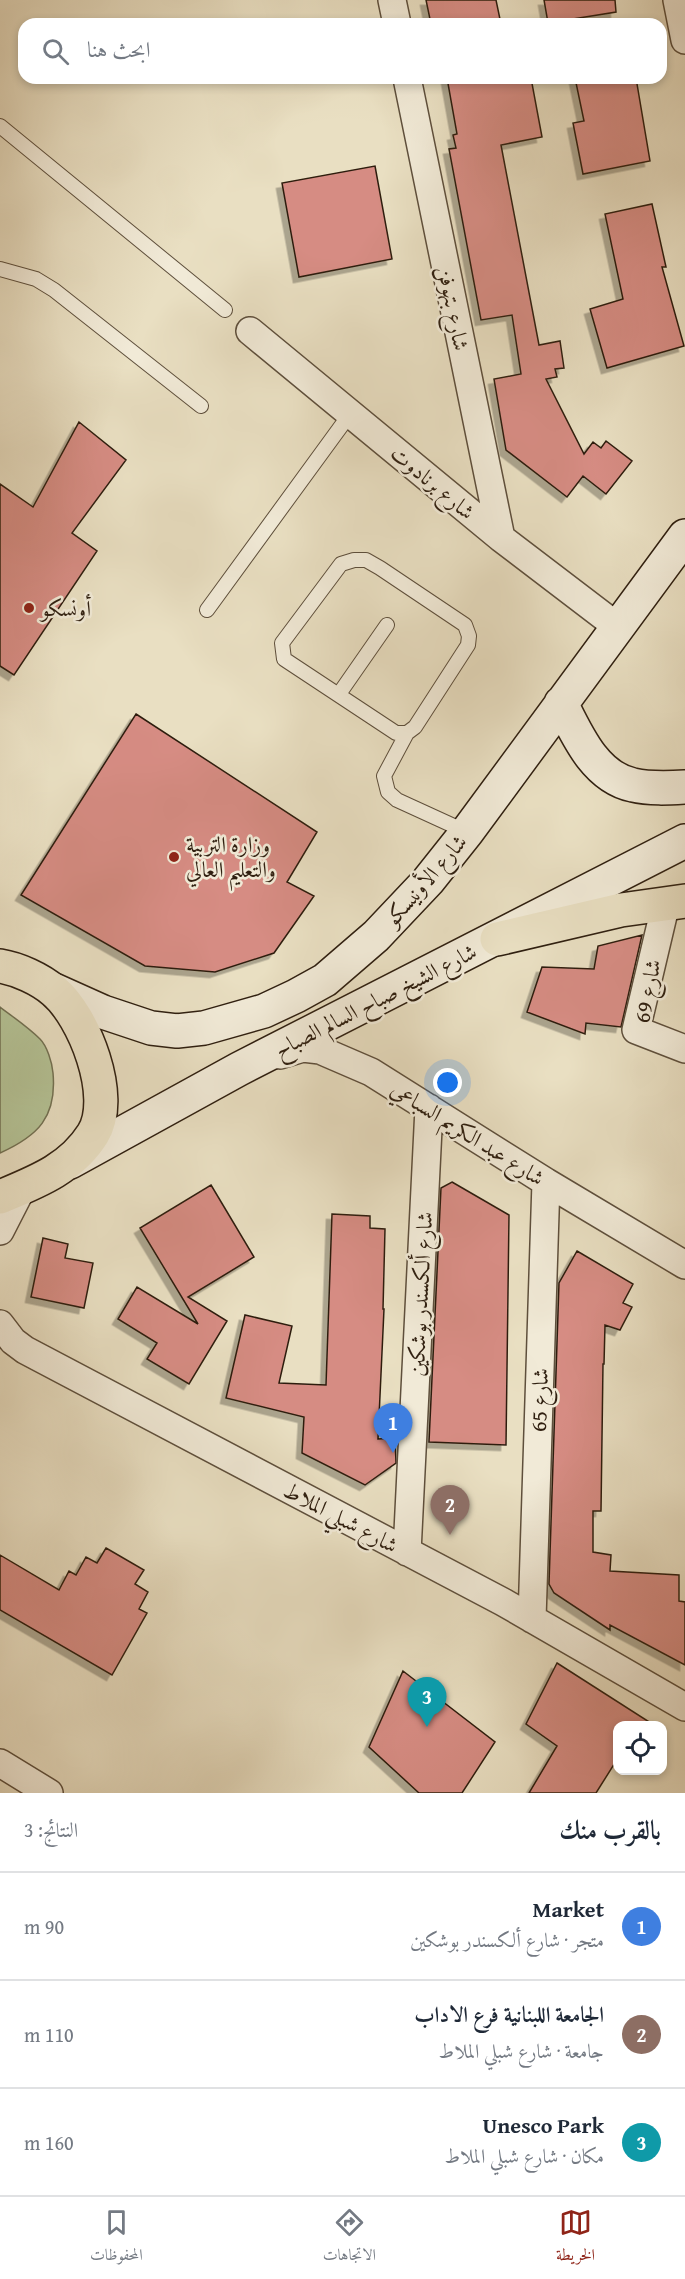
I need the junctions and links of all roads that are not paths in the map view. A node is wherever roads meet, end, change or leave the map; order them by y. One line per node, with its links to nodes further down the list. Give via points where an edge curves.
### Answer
1 (392, 0): 3 (street)
2 (677, 0): 4 (street)
3 (396, 18)
4 (685, 40)
5 (409, 84): 13 (street, شارع بتهوفن)
6 (0, 126): 8 (lane)
7 (0, 269): 10 (lane, via 36,279 54,290)
8 (225, 310)
9 (250, 331): 11 (street, شارع برنادوت)
10 (201, 406)
11 (350, 414): 13 (street, شارع برنادوت); 14 (lane)
12 (685, 536): 16 (street, شارع الأونيسكو)
13 (501, 538): 16 (street, شارع برنادوت)
14 (207, 610)
15 (387, 625): 17 (lane)
16 (619, 628): 18 (street, شارع الأونيسكو)
17 (339, 694): 19 (lane, via 396,733); 19 (lane, via 284,659 282,643 341,564 366,560 465,625 469,636 468,645 415,727)
18 (561, 704): 20 (street, via 588,753 606,772 631,785); 21 (street, شارع الأونيسكو)
19 (406, 733): 21 (lane, via 384,777 388,792 397,800)
20 (685, 787)
21 (467, 832): 26 (street, شارع الأونيسكو, via 428,881 351,959 325,980 264,1011 204,1028 177,1031 151,1028)
22 (685, 841): 24 (street, شارع الشيخ صباح السالم الصباح)
23 (676, 902): 24 (highway); 27 (street, شارع 69, via 636,1030)
24 (497, 939): 28 (street, شارع الشيخ صباح السالم الصباح)
25 (2, 965): 26 (highway)
26 (54, 990): 30 (highway, via 77,1018 85,1035 100,1094 94,1132)
27 (685, 1049)
28 (239, 1069): 29 (street, شارع عبد الكريم السباعي, via 303,1048 320,1050 371,1072); 30 (street, شارع الشيخ صباح السالم الصباح)
29 (429, 1108): 31 (street, شارع عبد الكريم السباعي); 36 (street, شارع ألكسندر بوشكين)
30 (59, 1169): 32 (highway)
31 (546, 1182): 34 (street, شارع عبد الكريم السباعي); 37 (street, شارع 65)
32 (11, 1193): 33 (street)
33 (0, 1231)
34 (685, 1265)
35 (0, 1324): 36 (street, شارع شبلي الملاط, via 25,1350)
36 (407, 1552): 37 (street, شارع شبلي الملاط)
37 (532, 1619): 38 (street, شارع شبلي الملاط)
38 (685, 1707)
39 (0, 1763): 40 (street)
40 (49, 1793)

